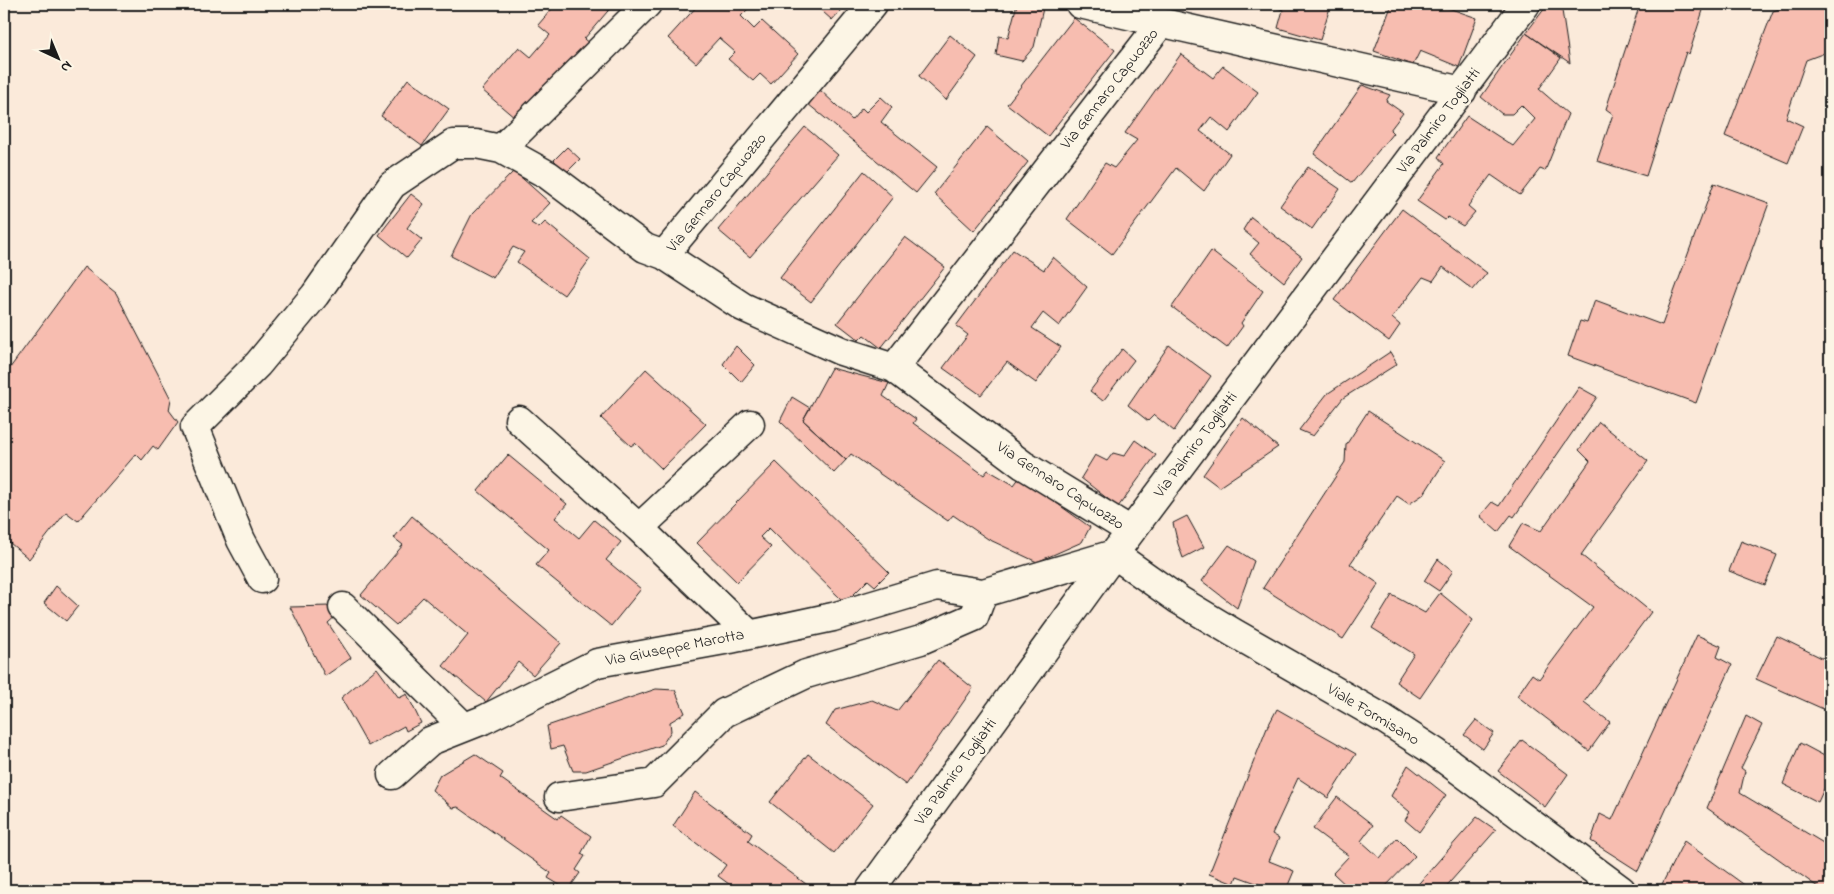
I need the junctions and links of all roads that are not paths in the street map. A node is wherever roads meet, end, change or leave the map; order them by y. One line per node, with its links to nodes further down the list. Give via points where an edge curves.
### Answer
1 (647, 4): 7 (street)
2 (874, 4): 8 (street, Via Gennaro Capuozzo)
3 (1080, 4): 5 (street, Via Gennaro Capuozzo)
4 (1526, 4): 6 (street, Via Palmiro Togliatti)
5 (1161, 23): 6 (street, Via Gennaro Capuozzo); 9 (street, Via Gennaro Capuozzo)
6 (1462, 91): 13 (street, Via Palmiro Togliatti)
7 (502, 149): 8 (street, via 548,175 645,248); 15 (street, via 452,144 392,185 315,295 258,364 195,427 241,540)
8 (664, 255): 9 (street, Via Gennaro Capuozzo, via 743,307 841,351)
9 (894, 368): 13 (street, Via Gennaro Capuozzo, via 1023,465)
10 (519, 420): 12 (street)
11 (750, 424): 12 (street)
12 (640, 528): 18 (street)
13 (1131, 531): 14 (street, Via Palmiro Togliatti)
14 (1114, 554): 16 (street, Via Giuseppe Marotta); 22 (street, Via Palmiro Togliatti); 23 (street, Viale Formisano, via 1180,600 1435,752)
15 (262, 578)
16 (982, 593): 18 (street, Via Giuseppe Marotta, via 937,586 833,617); 21 (street, via 974,618 920,640 806,674 724,712 654,783)
17 (343, 607): 19 (street)
18 (749, 634): 19 (street, Via Giuseppe Marotta, via 597,663)
19 (464, 728): 20 (street, Via Giuseppe Marotta, via 430,741)
20 (392, 776)
21 (559, 797)
22 (870, 890)
23 (1622, 890)

